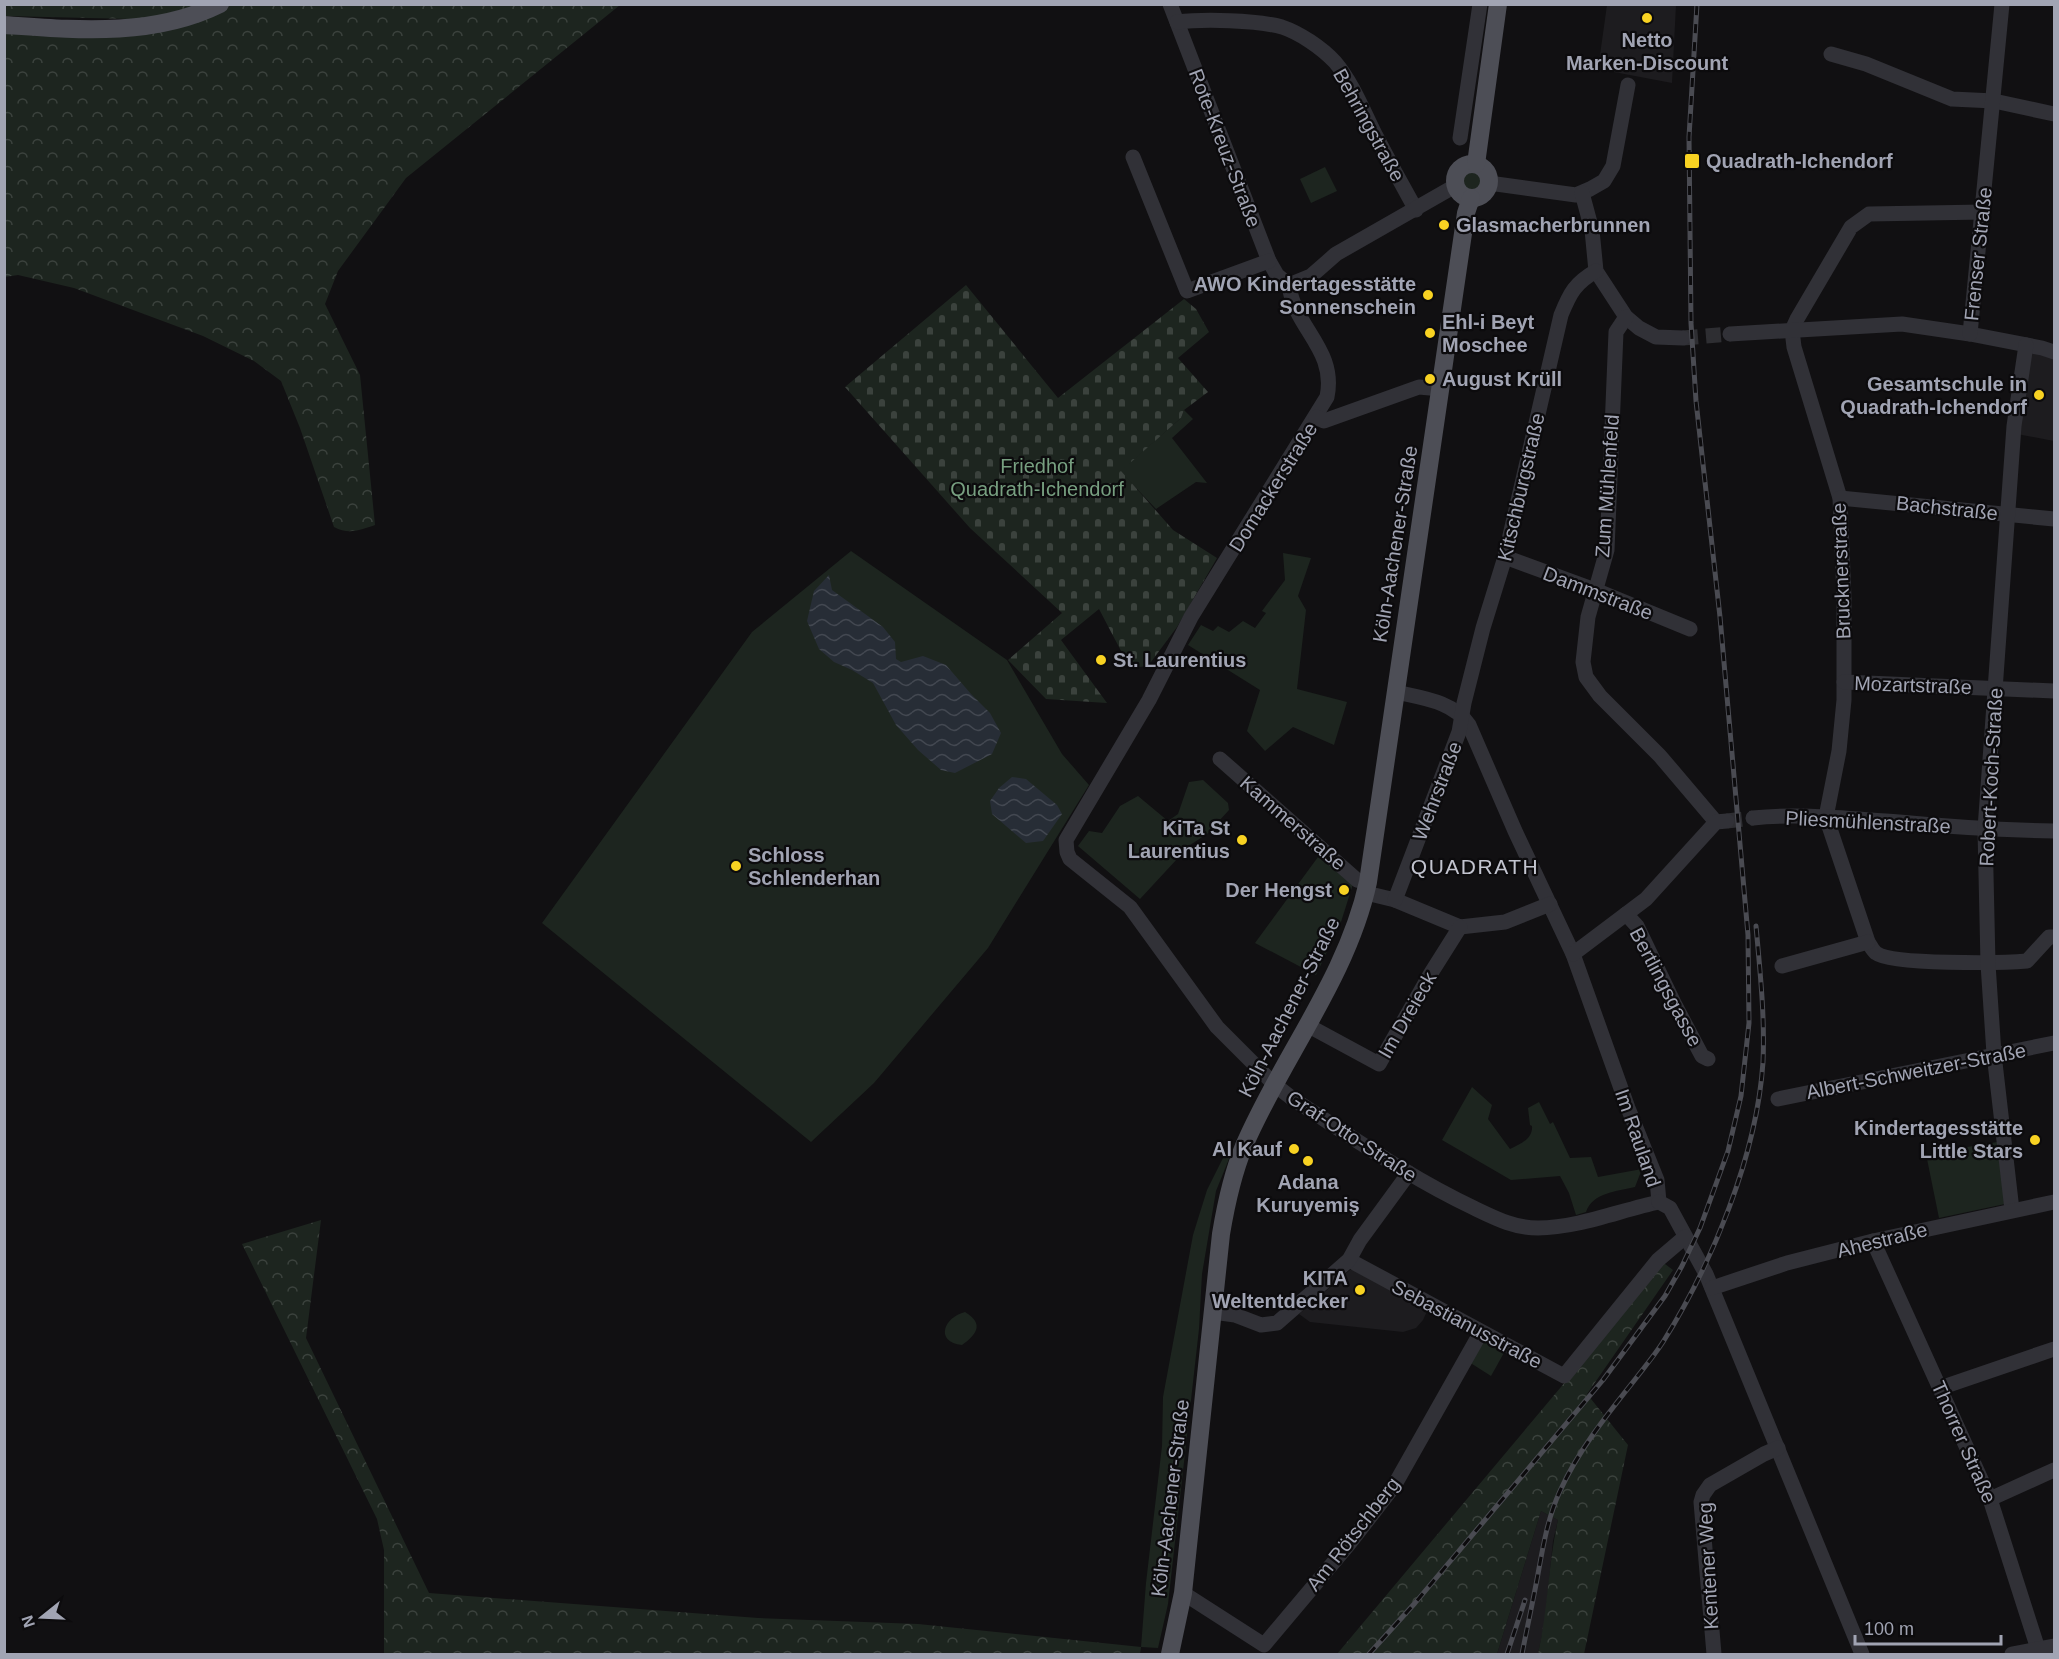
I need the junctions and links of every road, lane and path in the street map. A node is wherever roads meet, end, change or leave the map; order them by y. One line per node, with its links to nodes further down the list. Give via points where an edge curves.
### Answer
1 (220, 4): 7 (main road, via 190,18 152,27)
2 (1170, 4): 6 (street, Rote-Kreuz-Straße)
3 (1480, 4): 10 (street)
4 (1498, 4): 11 (main road)
5 (2002, 4): 12 (street, Frenser Straße)
6 (1177, 22): 21 (street, Behringstraße, via 1282,27 1309,40 1335,62 1358,98); 23 (street, Rote-Kreuz-Straße)
7 (4, 25)
8 (1831, 54): 12 (street, via 1952,99)
9 (1628, 85): 19 (street, via 1613,166 1604,181)
10 (1468, 90): 11 (street); 14 (street)
11 (1484, 101): 16 (main road)
12 (1994, 101): 13 (street); 22 (street, Frenser Straße)
13 (2055, 114)
14 (1460, 138)
15 (1133, 157): 23 (street, via 1187,291)
16 (1476, 164): 17 (main road, via 1485,169); 18 (main road, via 1461,168)
17 (1489, 183): 19 (street, via 1569,195); 20 (main road, via 1485,193)
18 (1455, 186): 20 (main road, via 1461,195); 21 (street)
19 (1582, 193): 24 (street, via 1592,230)
20 (1470, 198): 33 (main road, Köln-Aachener-Straße)
21 (1416, 210): 25 (street, via 1336,254 1311,276)
22 (1983, 212): 27 (street, via 1869,214 1860,219 1851,227); 29 (street, Frenser Straße)
23 (1269, 261): 25 (street, Rote-Kreuz-Straße)
24 (1596, 271): 26 (street); 38 (street, Kitschburgstraße, via 1570,292 1561,315)
25 (1289, 285): 34 (street, Domackerstraße, via 1293,306 1327,367 1327,397)
26 (1626, 317): 30 (street, via 1656,337); 39 (street, Zum Mühlenfeld, via 1616,332 1607,550)
27 (1792, 330): 28 (street, Frenser Straße); 29 (street, Frenser Straße, via 1902,324); 35 (street, Brucknerstraße)
28 (1730, 334)
29 (1970, 334): 31 (street)
30 (1683, 338)
31 (2026, 345): 32 (street); 36 (street, Robert-Koch-Straße, via 2014,426)
32 (2055, 352)
33 (1441, 389): 34 (street, via 1419,387 1324,421); 44 (main road, Köln-Aachener-Straße)
34 (1316, 417): 51 (street, Domackerstraße, via 1191,617 1149,700 1066,840)
35 (1840, 498): 36 (street, Bachstraße); 41 (street, Brucknerstraße)
36 (2008, 514): 37 (street, Bachstraße); 42 (street, Robert-Koch-Straße)
37 (2055, 519)
38 (1505, 557): 39 (street, Dammstraße); 45 (street, Kitschburgstraße, via 1483,628)
39 (1595, 590): 40 (street, Dammstraße); 55 (street, Zum Mühlenfeld, via 1583,662 1586,677 1722,821 1646,899)
40 (1690, 629)
41 (1844, 682): 42 (street, Mozartstraße); 47 (street, Brucknerstraße, via 1839,751)
42 (1994, 688): 43 (street, Mozartstraße); 49 (street, Robert-Koch-Straße)
43 (2055, 691)
44 (1396, 692): 45 (street, via 1438,702); 52 (main road, Köln-Aachener-Straße)
45 (1463, 715): 53 (street, Wehrstraße); 54 (street, Im Rauland)
46 (1220, 759): 52 (street, Kammerstraße)
47 (1826, 817): 48 (street, Pliesmühlenstraße); 49 (street, Pliesmühlenstraße); 58 (street)
48 (1753, 818)
49 (1985, 829): 50 (street, Pliesmühlenstraße); 60 (street, Robert-Koch-Straße)
50 (2055, 831)
51 (1067, 852): 66 (street, Graf-Otto-Straße, via 1070,859 1130,907 1217,1027)
52 (1367, 888): 53 (street, Kammerstraße); 62 (main road, Köln-Aachener-Straße, via 1351,938)
53 (1395, 900): 56 (street, Kammerstraße)
54 (1550, 904): 56 (street, Kammerstraße, via 1505,922); 59 (street, Im Rauland)
55 (1626, 914): 59 (street); 65 (street, Bertlingsgasse, via 1637,926 1702,1056)
56 (1460, 927): 62 (street, Im Dreieck, via 1378,1064)
57 (2055, 937): 60 (street, via 2049,937 2027,961)
58 (1868, 942): 60 (street, via 1877,954 1893,959); 61 (street)
59 (1573, 954): 69 (street, Im Rauland, via 1657,1180)
60 (1988, 964): 64 (street, Robert-Koch-Straße)
61 (1782, 966)
62 (1307, 1025): 66 (main road, Köln-Aachener-Straße)
63 (2055, 1043): 64 (street, Albert-Schweitzer-Straße)
64 (1994, 1054): 67 (street, Albert-Schweitzer-Straße); 71 (street, Robert-Koch-Straße)
65 (1708, 1059)
66 (1275, 1085): 68 (street, Graf-Otto-Straße); 76 (main road, Köln-Aachener-Straße, via 1244,1146 1228,1194)
67 (1778, 1099)
68 (1409, 1173): 69 (street, Graf-Otto-Straße, via 1510,1225 1566,1226); 74 (street)
69 (1659, 1202): 72 (street, Im Rauland, via 1670,1208)
70 (2055, 1202): 71 (street, Ahestraße)
71 (2012, 1210): 73 (street, Ahestraße)
72 (1685, 1237): 75 (street, Im Rauland); 77 (street, Sebastianusstraße, via 1658,1260 1564,1376)
73 (1873, 1241): 75 (street, Ahestraße); 79 (street, Thorrer Straße)
74 (1349, 1260): 76 (street, via 1277,1323 1261,1325); 77 (street, Sebastianusstraße)
75 (1712, 1288): 80 (street, Im Rauland)
76 (1213, 1312): 83 (main road, Köln-Aachener-Straße)
77 (1481, 1332): 83 (street, Am Rötschberg, via 1394,1485 1264,1645)
78 (2055, 1349): 79 (street)
79 (1940, 1388): 82 (street, Thorrer Straße)
80 (1778, 1448): 87 (street, Kentener Weg, via 1710,1485 1703,1495); 88 (street, Im Rauland)
81 (2055, 1470): 82 (street)
82 (1990, 1499): 85 (street, Thorrer Straße)
83 (1183, 1593): 86 (main road, Köln-Aachener-Straße)
84 (2055, 1646): 85 (street)
85 (2038, 1649): 89 (street)
86 (1170, 1654)
87 (1714, 1654)
88 (1862, 1654)
89 (2012, 1654)

